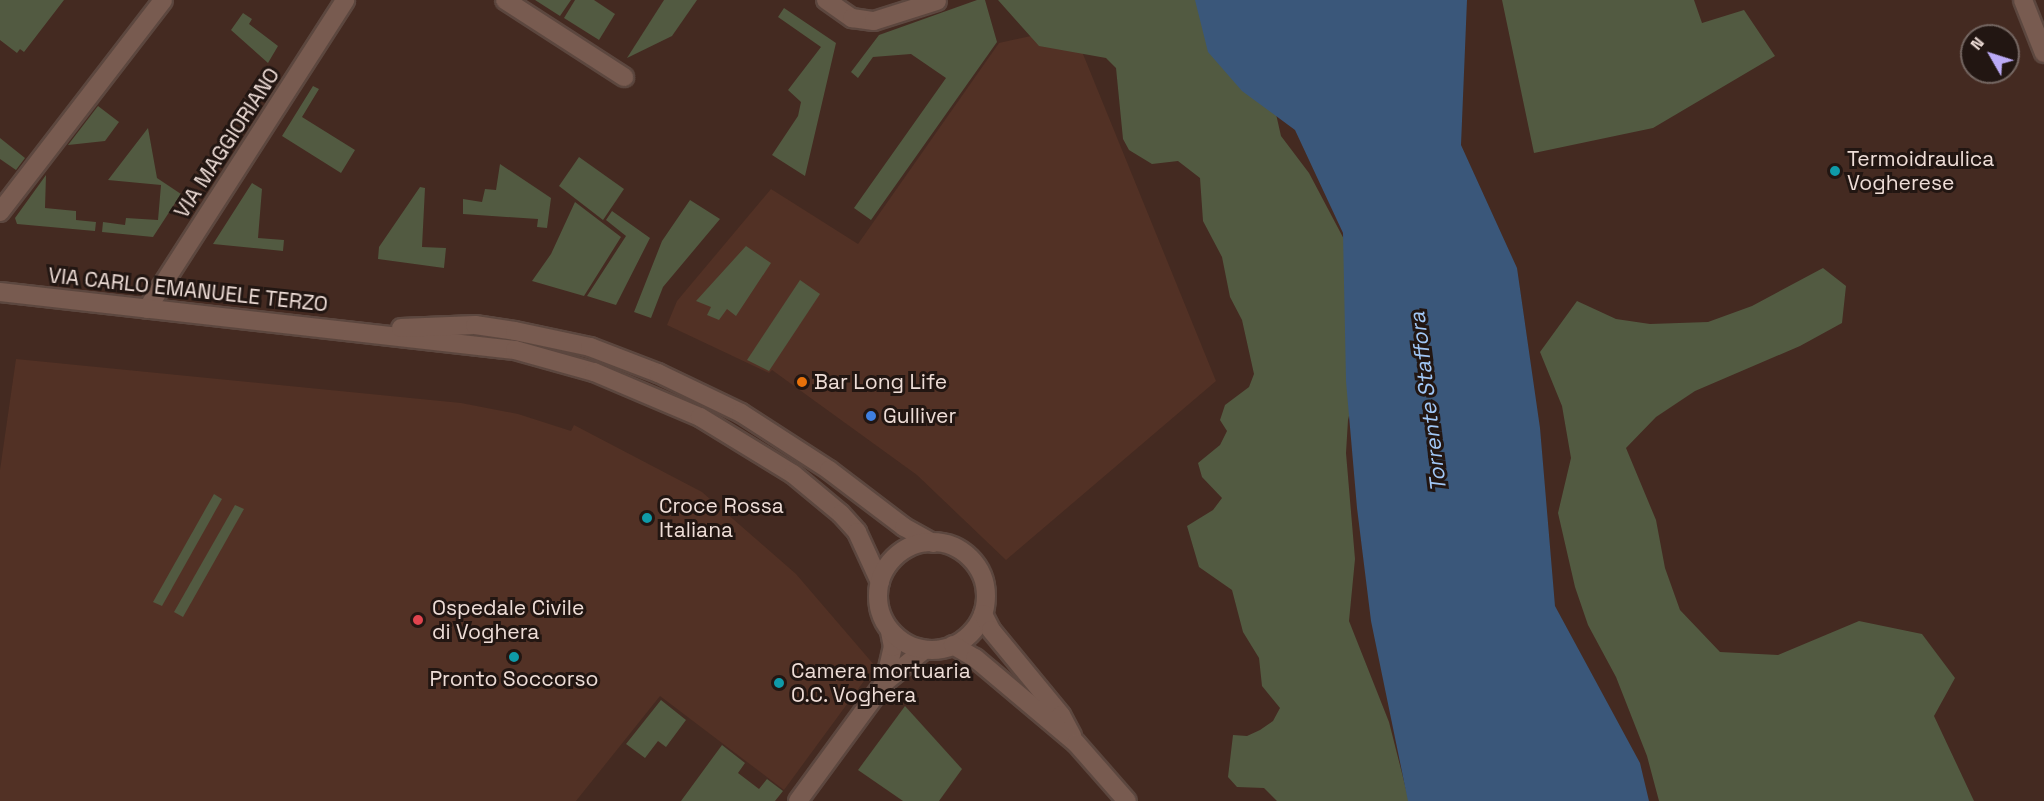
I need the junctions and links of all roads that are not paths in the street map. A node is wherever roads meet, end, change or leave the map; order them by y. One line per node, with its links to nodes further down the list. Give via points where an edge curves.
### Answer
1 (163, 0): 9 (main road)
2 (345, 0): 11 (main road, VIA MAGGIORIANO)
3 (505, 0): 8 (main road)
4 (826, 0): 6 (main road, via 852,18 874,21)
5 (2023, 0): 7 (main road)
6 (937, 1)
7 (2044, 53)
8 (624, 77)
9 (0, 212)
10 (0, 292): 11 (main road, VIA CARLO EMANUELE TERZO)
11 (147, 309): 12 (main road, VIA CARLO EMANUELE TERZO)
12 (372, 332): 13 (main road, VIA CARLO EMANUELE TERZO, via 434,324 475,325 568,342 626,360 741,413 829,470 904,527); 14 (main road, VIA CARLO EMANUELE TERZO, via 536,355 636,388 700,417 793,474 842,514 866,548)
13 (933, 543): 14 (main road, via 915,545 900,553); 15 (main road, VIA CARLO EMANUELE TERZO, via 950,546 975,564 985,588)
14 (880, 582): 16 (main road, VIA CARLO EMANUELE TERZO, via 878,599)
15 (982, 614): 17 (main road, via 966,638); 19 (main road, via 1055,707)
16 (890, 631): 17 (main road, via 911,646); 18 (main road, via 893,647)
17 (938, 648): 18 (main road); 19 (main road, via 975,658)
18 (885, 682): 20 (main road)
19 (1076, 743): 21 (main road)
20 (798, 801)
21 (1127, 801)

